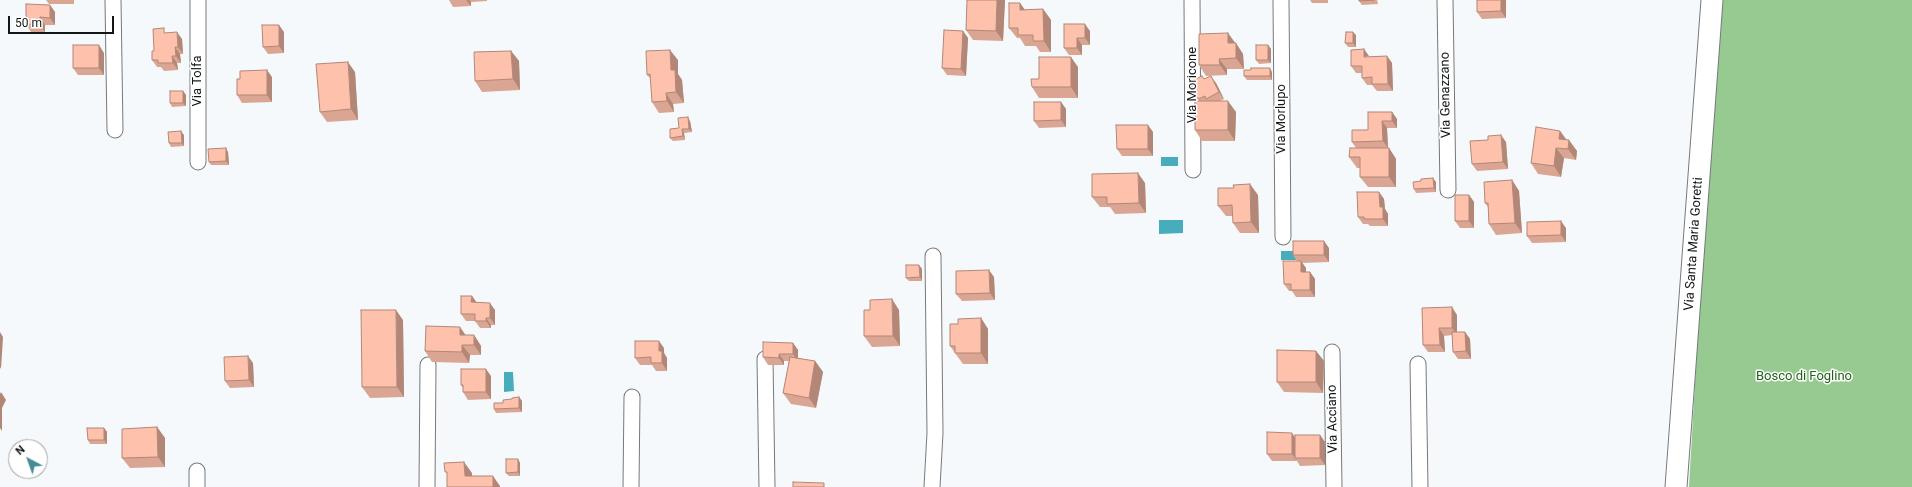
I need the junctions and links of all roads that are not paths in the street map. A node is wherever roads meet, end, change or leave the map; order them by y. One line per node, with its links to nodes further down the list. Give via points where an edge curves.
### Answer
1 (113, 0): 7 (street)
2 (198, 0): 8 (street, Via Tolfa)
3 (1192, 0): 9 (street, Via Moricone)
4 (1281, 0): 11 (street, Via Morlupo)
5 (1445, 0): 10 (street, Via Genazzano)
6 (1712, 0): 26 (main road, Via Santa Maria Goretti)
7 (115, 130)
8 (198, 162)
9 (1193, 170)
10 (1448, 190)
11 (1283, 237)
12 (933, 256): 23 (street, via 935,433)
13 (1332, 352): 24 (street, Via Acciano)
14 (765, 359): 22 (street)
15 (1418, 364): 25 (street)
16 (428, 365): 20 (street)
17 (632, 397): 21 (street)
18 (197, 471): 19 (street)
19 (197, 487)
20 (427, 487)
21 (631, 487)
22 (768, 487)
23 (932, 487)
24 (1334, 487)
25 (1420, 487)
26 (1676, 487)

